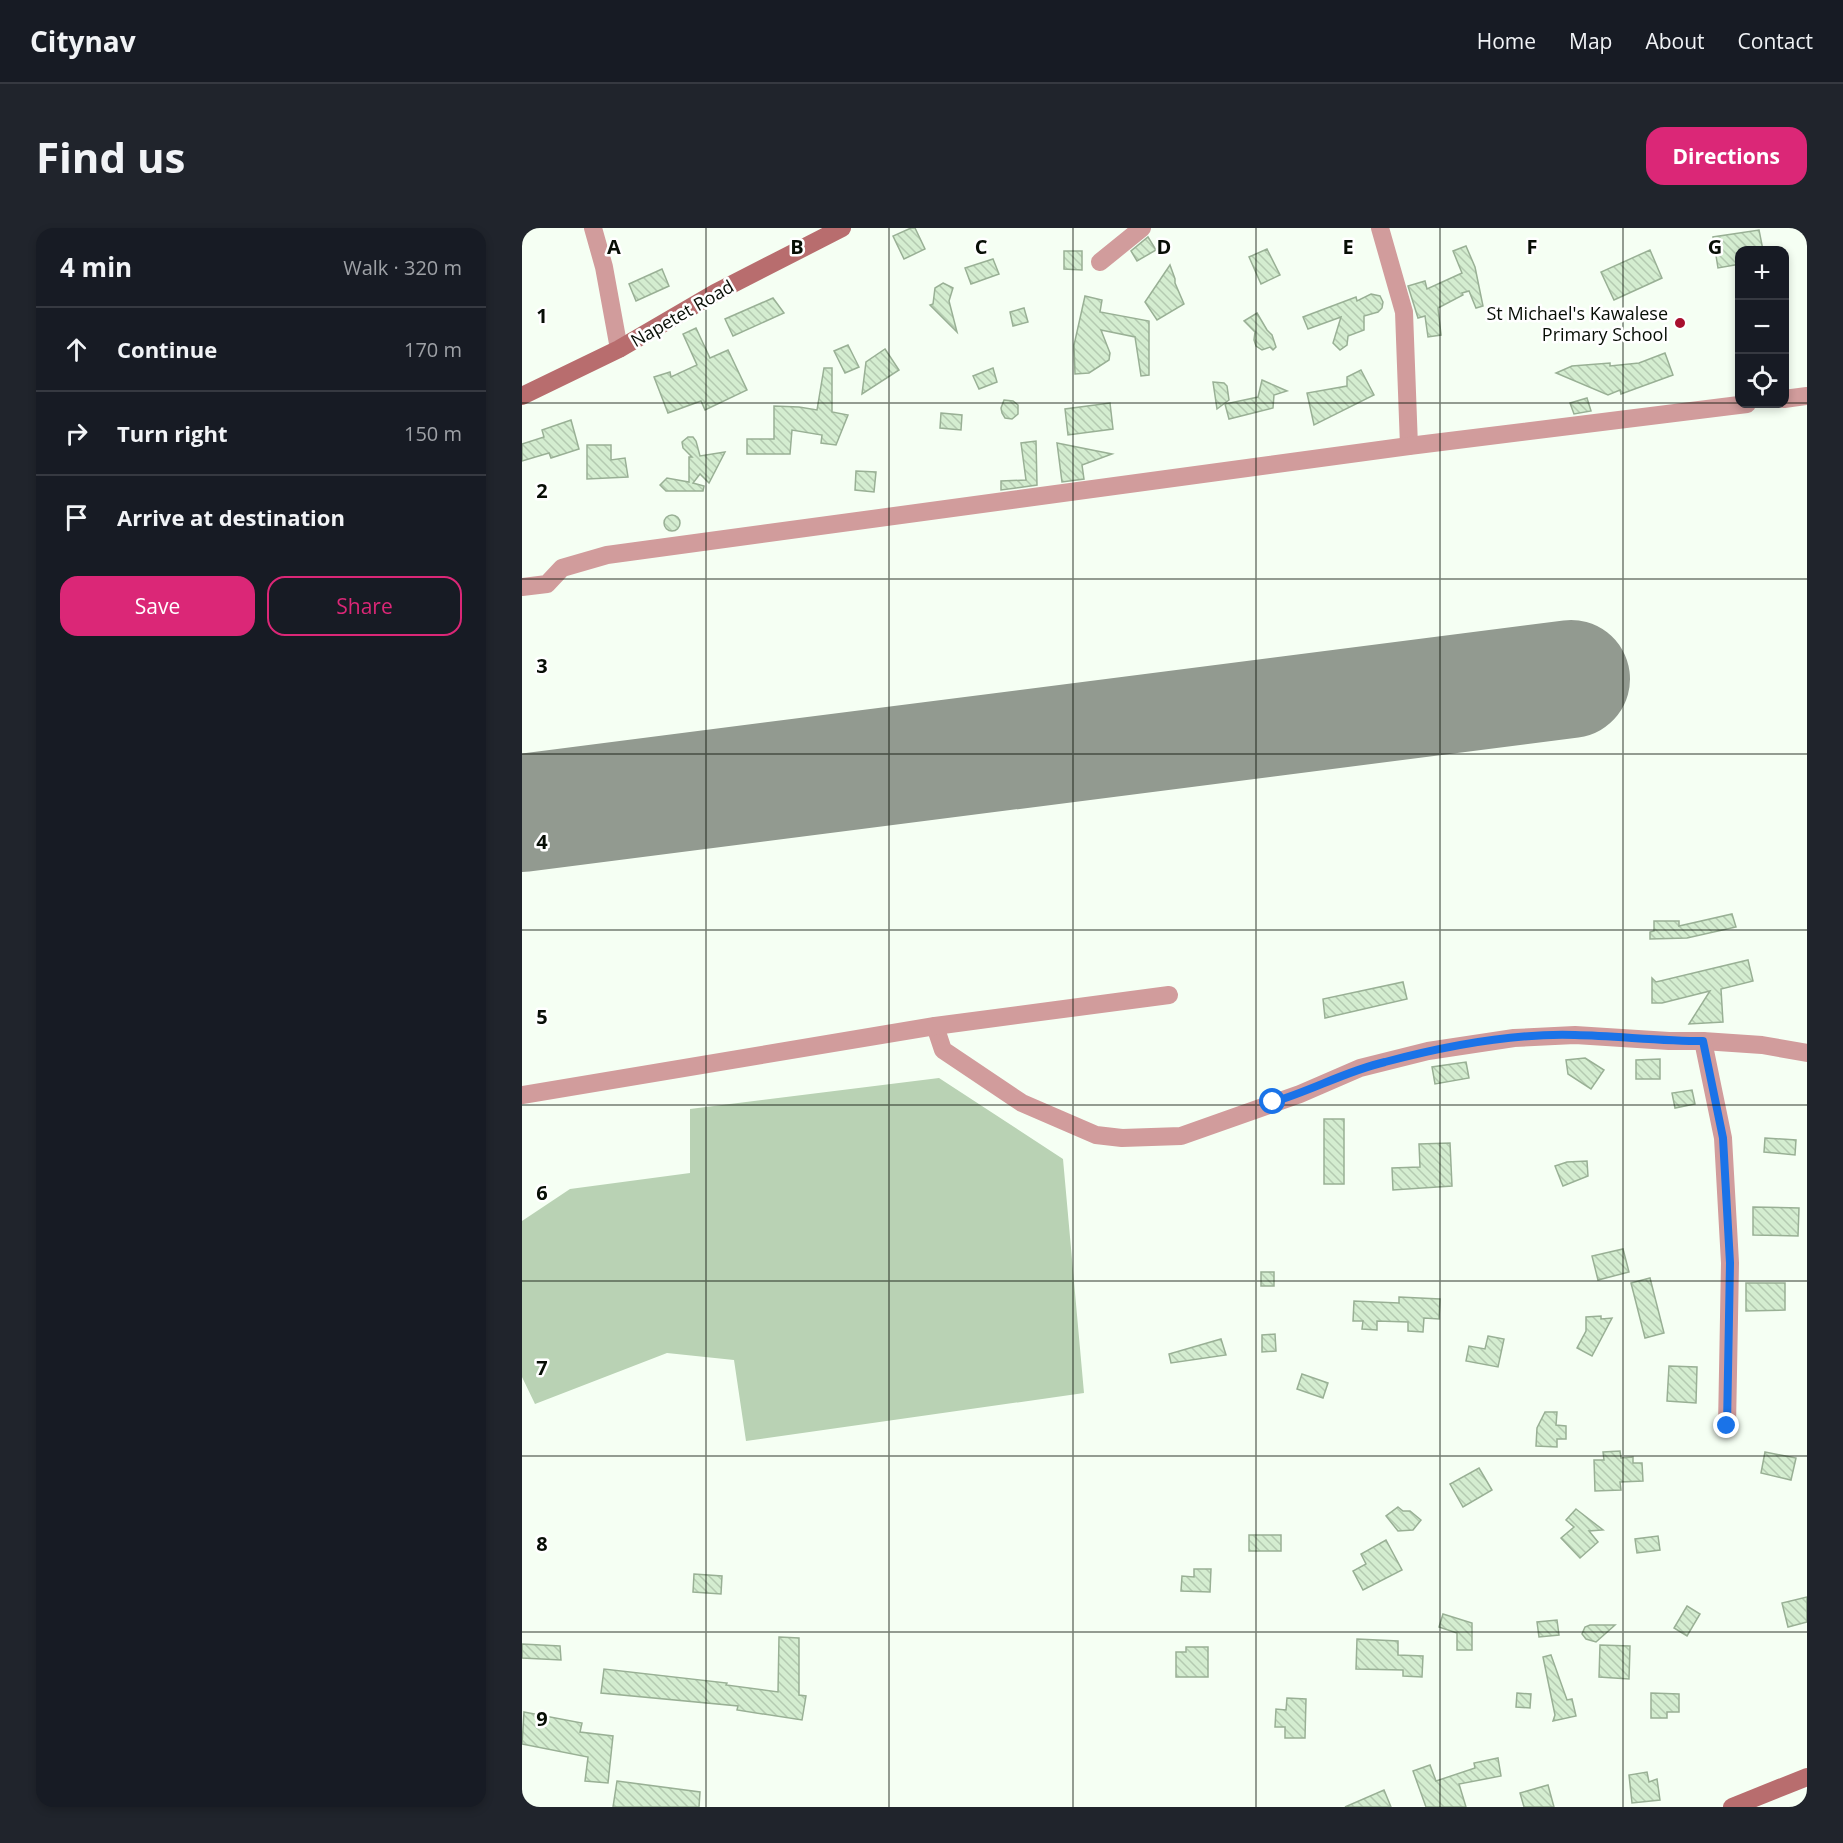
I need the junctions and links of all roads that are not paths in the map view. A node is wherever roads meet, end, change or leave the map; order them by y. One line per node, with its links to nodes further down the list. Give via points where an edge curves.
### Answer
1 (593, 228): 6 (street)
2 (842, 228): 6 (main road, Napetet Road, via 715,293)
3 (1142, 228): 5 (street)
4 (1380, 228): 11 (street, via 1404,312)
5 (1100, 262)
6 (619, 349): 7 (main road, Napetet Road)
7 (522, 396)
8 (1807, 396): 9 (street)
9 (1789, 398)
10 (1735, 405): 11 (street)
11 (1409, 446): 12 (street, via 607,555 562,568 547,584)
12 (522, 587)
13 (1168, 995): 14 (street)
14 (935, 1026): 15 (street, via 943,1050 1022,1103 1095,1135 1122,1138 1181,1136 1360,1068 1428,1052 1538,1036); 17 (street)
15 (1703, 1041): 16 (street); 18 (street, via 1723,1138 1730,1263)
16 (1807, 1053)
17 (522, 1095)
18 (1727, 1426)
19 (1807, 1777): 20 (main road)
20 (1732, 1807)

